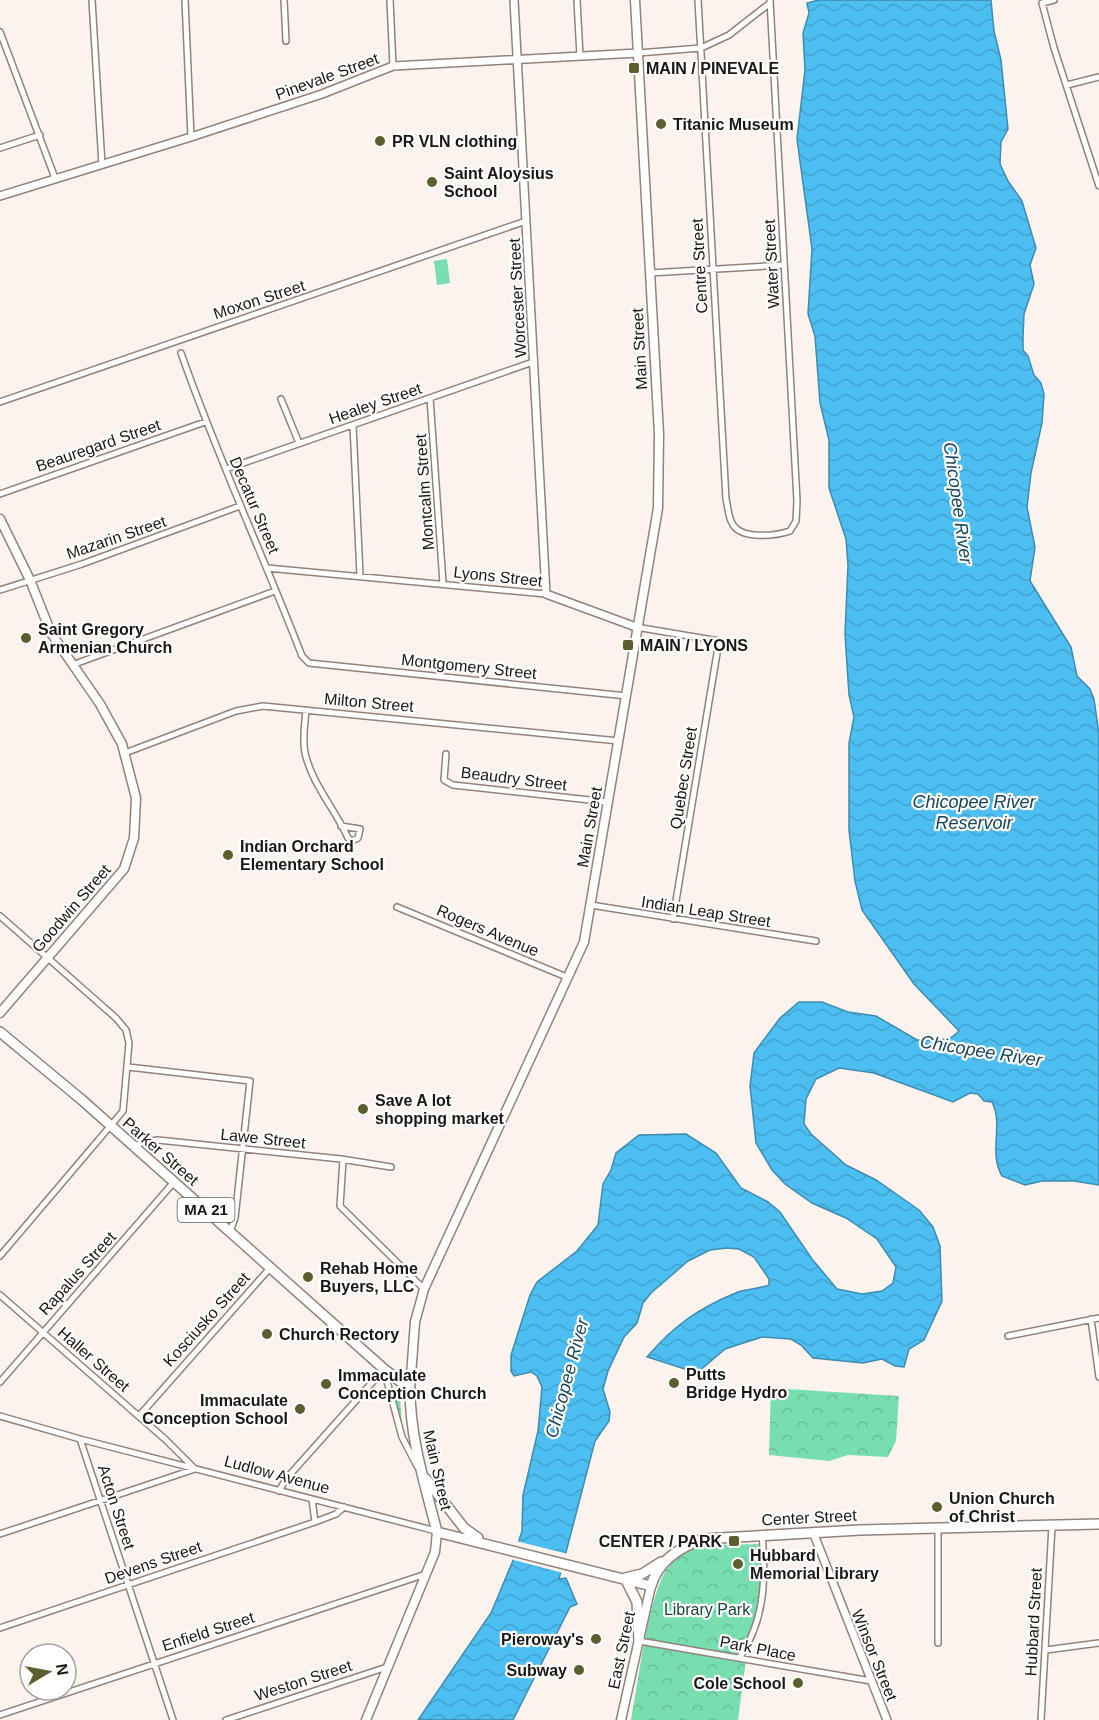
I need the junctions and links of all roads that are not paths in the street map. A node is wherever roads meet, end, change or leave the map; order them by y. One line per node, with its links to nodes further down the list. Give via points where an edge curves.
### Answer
1 (92, 0): 27 (street)
2 (185, 0): 23 (street)
3 (284, 0): 12 (street)
4 (390, 0): 19 (street)
5 (514, 0): 18 (street, Worcester Street)
6 (577, 0): 16 (street)
7 (635, 0): 14 (main road, Main Street)
8 (698, 0): 13 (street, Centre Street)
9 (1054, 0): 21 (street, via 1042,3)
10 (770, 2): 13 (street, Pinevale Street, via 729,35); 32 (street, Water Street)
11 (0, 32): 15 (street)
12 (286, 41)
13 (701, 48): 14 (street, Pinevale Street); 33 (street, Centre Street)
14 (638, 53): 16 (street, Pinevale Street); 34 (main road, Main Street)
15 (9, 55): 17 (street); 22 (street)
16 (580, 56): 18 (street, Pinevale Street)
17 (0, 58)
18 (518, 59): 19 (street, Pinevale Street); 31 (street, Worcester Street)
19 (393, 66): 23 (street, Pinevale Street)
20 (1099, 77): 21 (street)
21 (1067, 85): 26 (street)
22 (40, 135): 24 (street); 28 (street)
23 (191, 137): 27 (street, Pinevale Street)
24 (0, 148)
25 (1099, 162): 26 (street)
26 (1091, 164): 29 (street)
27 (102, 165): 28 (street, Pinevale Street)
28 (55, 178): 30 (street, Pinevale Street)
29 (1099, 186)
30 (0, 196)
31 (526, 221): 36 (street, Worcester Street); 39 (street, Moxon Street)
32 (784, 265): 33 (street); 47 (street, Water Street, via 797,501 794,527 770,534 745,534)
33 (714, 271): 34 (street); 47 (street, Centre Street, via 723,473 729,513)
34 (651, 273): 55 (main road, Main Street, via 660,494)
35 (181, 353): 40 (street, Decatur Street)
36 (533, 362): 37 (street, Healey Street); 54 (street, Worcester Street)
37 (430, 398): 41 (street, Healey Street); 51 (street, Montcalm Street)
38 (281, 399): 42 (street)
39 (0, 402)
40 (205, 422): 43 (street, Decatur Street); 44 (street, Beauregard Street)
41 (353, 425): 42 (street, Healey Street); 49 (street)
42 (298, 443): 43 (street, Healey Street)
43 (226, 469): 45 (street, Decatur Street)
44 (0, 494)
45 (240, 506): 48 (street, Decatur Street); 50 (street, Mazarin Street)
46 (0, 519): 50 (main road, Goodwin Street)
47 (736, 529)
48 (267, 568): 49 (street, Lyons Street); 53 (street, Decatur Street)
49 (360, 575): 51 (street, Lyons Street)
50 (30, 580): 52 (street, Mazarin Street); 58 (main road, Goodwin Street, via 51,633)
51 (443, 583): 54 (street, Lyons Street)
52 (0, 590)
53 (275, 591): 57 (street, Decatur Street, via 302,656); 58 (street)
54 (546, 594): 55 (street, Lyons Street)
55 (636, 627): 56 (street, Lyons Street); 59 (main road, Main Street)
56 (719, 641): 69 (street, Quebec Street)
57 (309, 663): 59 (street, Montgomery Street)
58 (72, 665): 62 (main road, Goodwin Street, via 100,704)
59 (627, 696): 61 (main road, Main Street)
60 (306, 710): 61 (street, Milton Street); 62 (street, Milton Street, via 268,706 242,709); 65 (street, via 305,753)
61 (619, 741): 64 (main road, Main Street)
62 (125, 753): 71 (main road, Goodwin Street, via 136,798 134,838 124,869)
63 (446, 754): 64 (street, Beaudry Street, via 444,780 453,784)
64 (608, 802): 66 (main road, Main Street)
65 (341, 825)
66 (591, 905): 69 (street, Indian Leap Street); 72 (main road, Main Street, via 584,942)
67 (397, 907): 72 (street, Rogers Avenue)
68 (0, 916): 71 (street)
69 (674, 919): 70 (street, Indian Leap Street)
70 (816, 941)
71 (48, 958): 73 (main road, Goodwin Street); 75 (street, via 122,1025 129,1043)
72 (568, 978): 85 (main road, Main Street)
73 (0, 1013)
74 (0, 1032): 76 (main road, Parker Street / MA 21)
75 (128, 1067): 76 (street, via 123,1111); 78 (street, via 250,1081)
76 (111, 1128): 77 (main road, Parker Street / MA 21); 83 (street)
77 (134, 1147): 78 (street, Lawe Street, via 158,1140); 81 (main road, Parker Street / MA 21)
78 (243, 1149): 79 (street, Lawe Street); 82 (street)
79 (344, 1160): 80 (street, Lawe Street); 85 (street, via 340,1206)
80 (391, 1167)
81 (174, 1182): 82 (main road, Parker Street / MA 21); 89 (street, Rapalus Street)
82 (230, 1232): 84 (main road, Parker Street / MA 21)
83 (0, 1256)
84 (270, 1268): 91 (main road, Parker Street / MA 21); 96 (street, Kosciusko Street)
85 (424, 1289): 94 (main road, Main Street, via 415,1322)
86 (0, 1295): 89 (street, Haller Street)
87 (1099, 1318): 88 (street)
88 (1091, 1319): 90 (street); 92 (street)
89 (42, 1332): 93 (street, Rapalus Street); 96 (street, Haller Street)
90 (1008, 1336)
91 (384, 1369): 94 (main road, Parker Street / MA 21); 99 (street, via 402,1437); 100 (street)
92 (1099, 1377)
93 (0, 1382)
94 (410, 1389): 99 (main road, Main Street)
95 (0, 1416): 97 (street, Ludlow Avenue)
96 (139, 1416): 98 (street, Haller Street)
97 (80, 1439): 98 (street, Ludlow Avenue); 102 (street, Acton Street)
98 (195, 1469): 100 (street, Ludlow Avenue); 102 (street)
99 (420, 1469): 108 (main road, Main Street); 112 (main road, via 464,1528)
100 (279, 1491): 101 (street, Ludlow Avenue)
101 (312, 1499): 103 (street, Ludlow Avenue); 104 (street)
102 (100, 1500): 110 (street); 116 (street, Acton Street)
103 (344, 1507): 104 (street, Devens Street); 108 (street, Ludlow Avenue)
104 (315, 1522): 116 (street, Devens Street)
105 (1099, 1524): 106 (main road, Center Street)
106 (1052, 1526): 107 (main road, Center Street); 122 (street, Hubbard Street)
107 (938, 1529): 109 (main road, Center Street); 120 (street)
108 (437, 1532): 112 (main road, Ludlow Avenue); 114 (main road, Main Street, via 435,1552)
109 (813, 1532): 111 (main road, Center Street); 126 (street, Winsor Street)
110 (0, 1534)
111 (762, 1534): 113 (main road, Center Street, via 703,1539); 123 (street, via 764,1590 756,1629)
112 (485, 1542): 115 (main road, Ludlow Avenue)
113 (673, 1553): 115 (main road, via 644,1573); 117 (main road, Center Street)
114 (426, 1574): 124 (street, Enfield Street); 125 (main road, Main Street)
115 (625, 1578): 117 (main road); 119 (main road, via 638,1602)
116 (128, 1585): 118 (street, Devens Street); 124 (street, Acton Street)
117 (651, 1586): 119 (main road, East Street)
118 (0, 1628)
119 (639, 1641): 123 (street, Park Place); 131 (main road, East Street)
120 (938, 1643)
121 (1099, 1643): 122 (street)
122 (1046, 1650): 133 (street, Hubbard Street)
123 (740, 1658): 126 (street, Park Place)
124 (154, 1663): 127 (street, Enfield Street); 128 (street, Acton Street)
125 (389, 1667): 129 (street, Weston Street); 130 (main road, Main Street)
126 (871, 1681): 132 (street, Winsor Street)
127 (0, 1715)
128 (173, 1720)
129 (226, 1720)
130 (366, 1720)
131 (621, 1720)
132 (887, 1720)
133 (1041, 1720)

